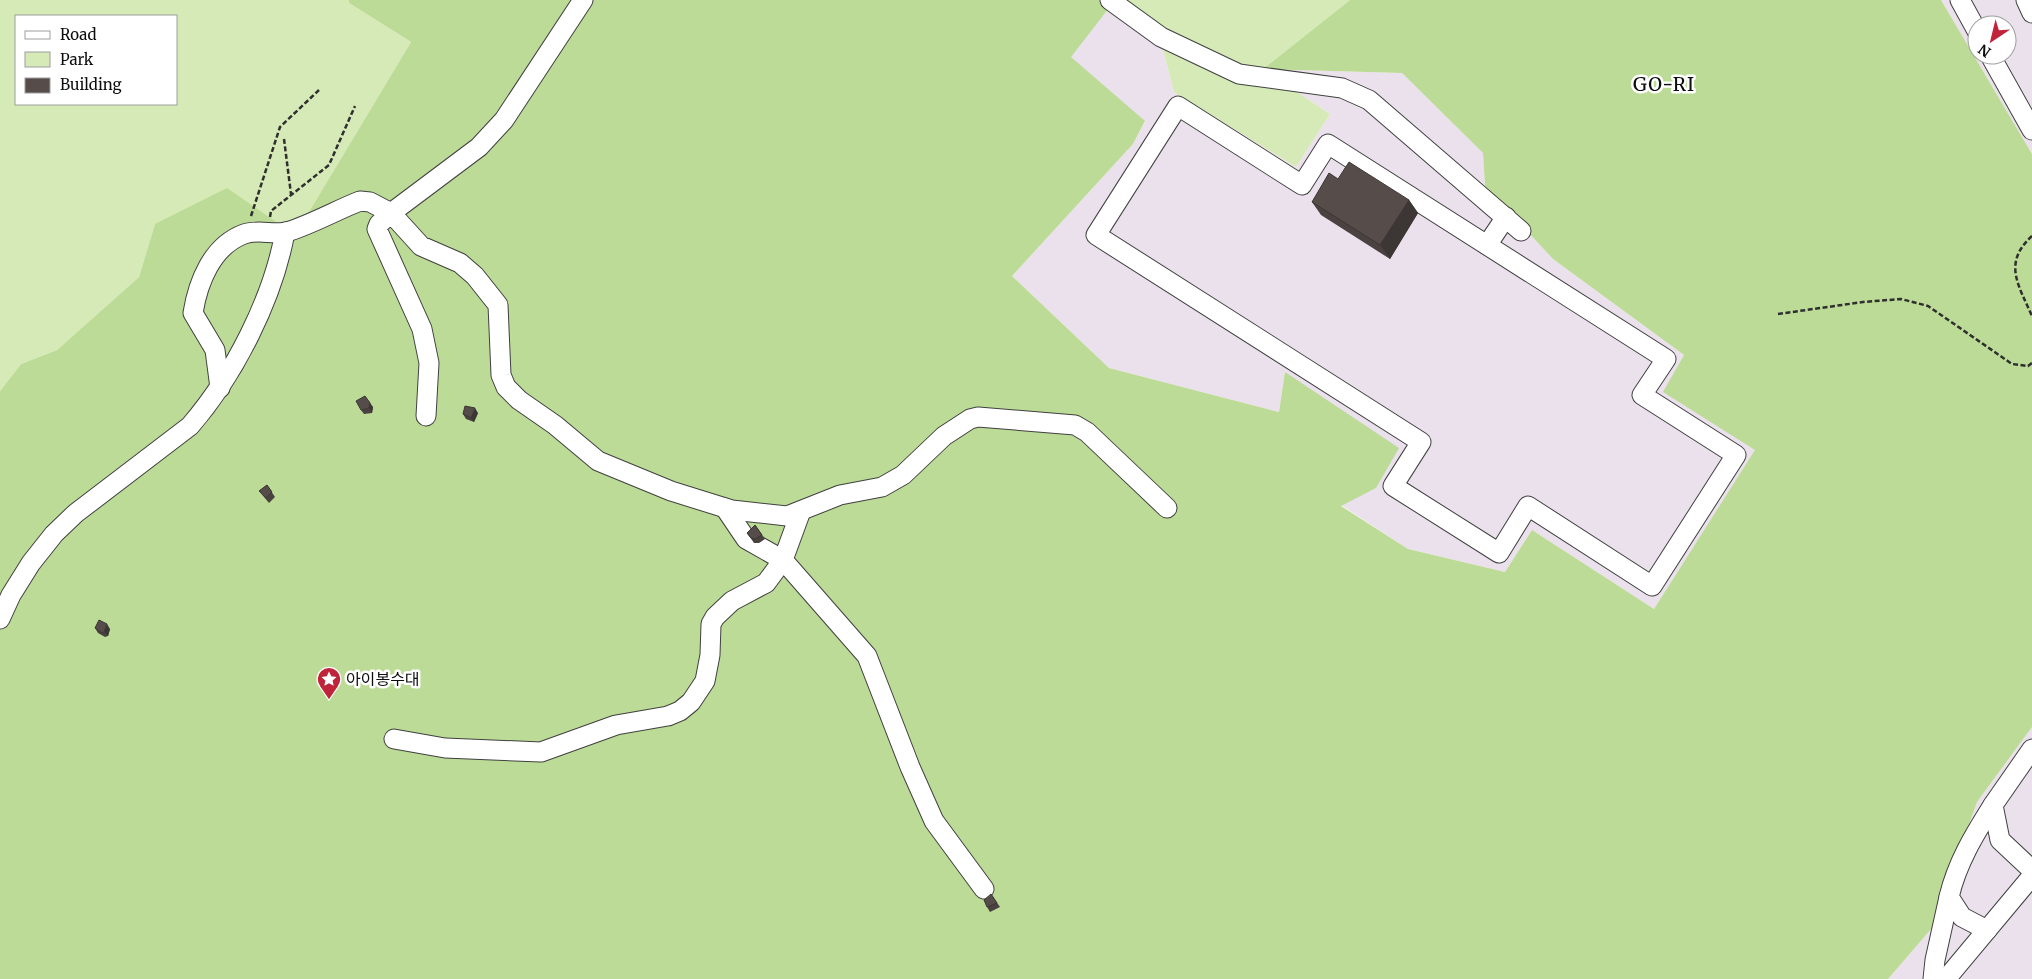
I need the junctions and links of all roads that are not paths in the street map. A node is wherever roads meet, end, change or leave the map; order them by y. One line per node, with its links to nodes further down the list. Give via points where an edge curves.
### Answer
1 (583, 0): 9 (street, via 504,120 479,147)
2 (1110, 0): 10 (street, via 1134,28 1161,37 1239,74 1342,88 1356,94 1381,110)
3 (1960, 0): 6 (street)
4 (2026, 0): 5 (street)
5 (2032, 13)
6 (1968, 15)
7 (1996, 65): 8 (street)
8 (2032, 130)
9 (391, 213): 12 (street, via 360,200); 15 (street, via 377,229 422,328 429,363); 16 (street, via 421,246 460,263 498,305 501,375 506,387 519,400 598,460 671,491)
10 (1506, 217): 11 (street); 13 (street)
11 (1522, 231)
12 (276, 232): 14 (street, via 275,276 249,335); 14 (street, via 245,234 226,245 210,263 196,292 193,313 215,350)
13 (1487, 245): 13 (street, via 1666,359 1642,395 1736,455 1652,586 1528,506 1499,553 1393,486 1421,442 1096,235 1178,106 1302,185 1328,144)
14 (220, 388): 20 (street, via 190,426 76,513 54,534 31,563)
15 (426, 416)
16 (725, 508): 18 (street, via 788,516); 19 (street, via 746,539)
17 (1167, 508): 18 (street, via 1087,432 1075,425 978,418 959,425 904,475 882,487 840,495)
18 (801, 511): 19 (street)
19 (781, 563): 21 (street, via 766,583 732,601 715,617 711,624 705,681 691,702 680,711 616,725 541,752 445,748); 26 (street, via 868,656 934,821)
20 (0, 619)
21 (394, 739)
22 (2032, 749): 23 (street)
23 (1992, 805): 24 (street, via 2000,840); 27 (street, via 1964,853)
24 (2032, 870)
25 (2032, 876): 28 (street)
26 (984, 889)
27 (1949, 897): 28 (street, via 1962,917); 29 (street)
28 (1987, 930): 30 (street)
29 (1933, 979)
30 (1946, 979)

